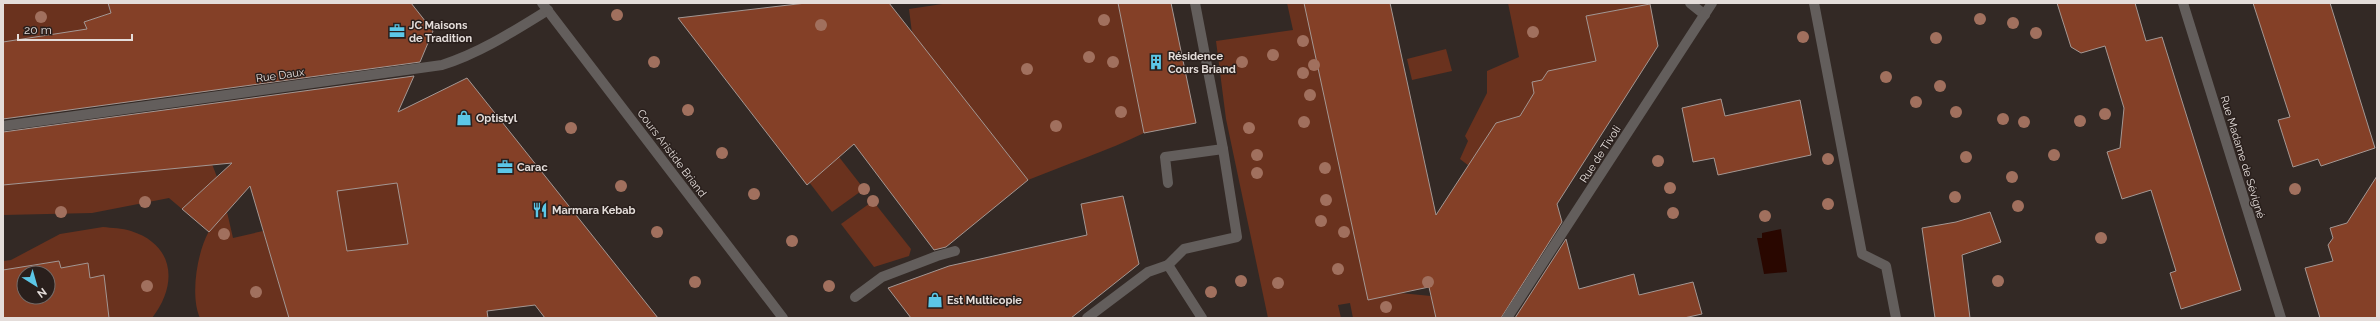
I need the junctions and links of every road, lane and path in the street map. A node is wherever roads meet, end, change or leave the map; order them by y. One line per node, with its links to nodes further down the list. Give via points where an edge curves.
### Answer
1 (1195, 3): 9 (street)
2 (1690, 3): 7 (street)
3 (1712, 3): 7 (street, Rue de Tivoli)
4 (1814, 3): 18 (street, via 1862,254 1886,266)
5 (2183, 3): 19 (street, Rue Madame de Sévigné)
6 (545, 6): 8 (street, Rue Daux, via 484,47 442,65); 14 (street, Cours Aristide Briand)
7 (1705, 15): 17 (street, Rue de Tivoli)
8 (3, 126)
9 (1223, 149): 10 (street, via 1165,157); 12 (street, via 1237,236 1184,249)
10 (1168, 183)
11 (955, 251): 13 (street, via 882,277)
12 (1168, 265): 15 (street, via 1148,272); 16 (street)
13 (855, 298)
14 (783, 318)
15 (1087, 318)
16 (1202, 318)
17 (1507, 318)
18 (1896, 318)
19 (2281, 318)

